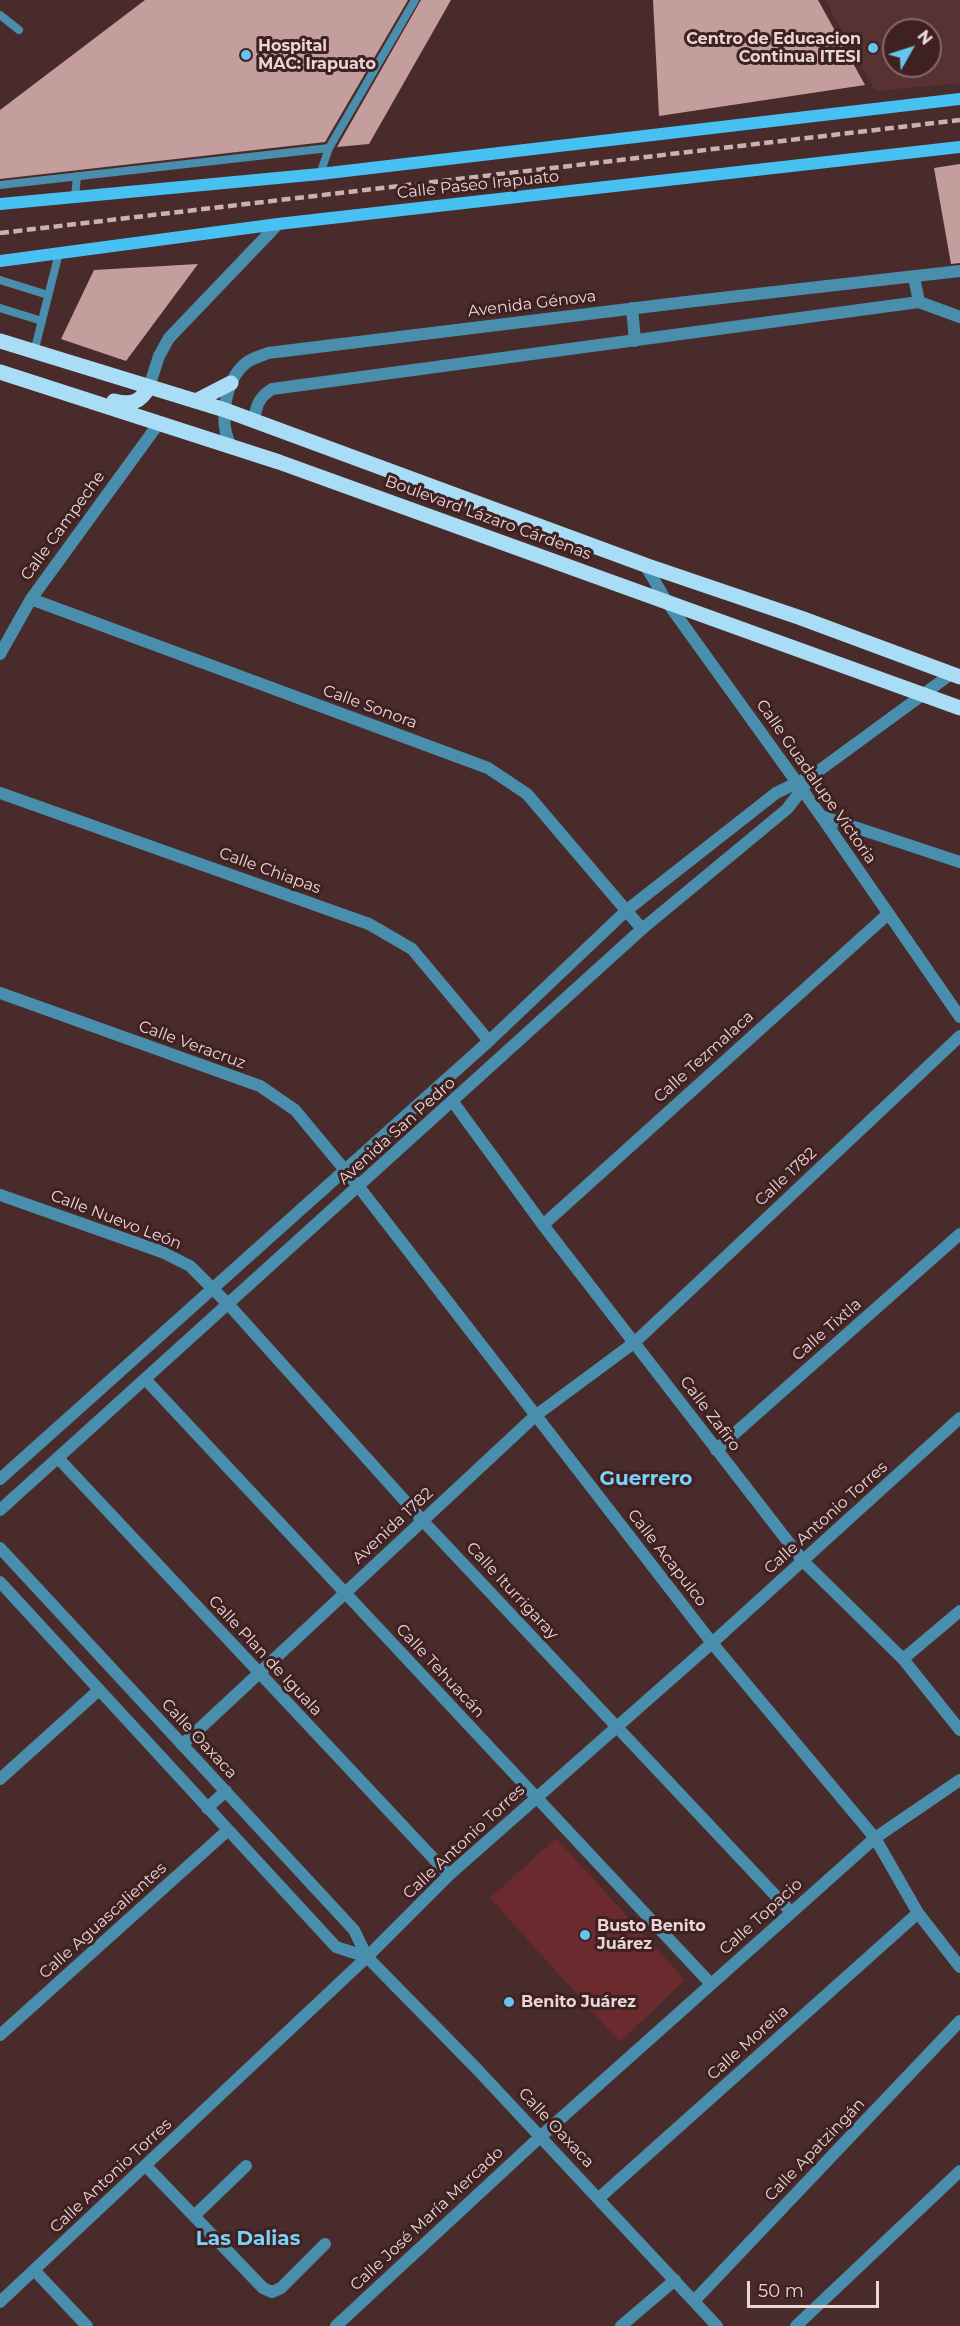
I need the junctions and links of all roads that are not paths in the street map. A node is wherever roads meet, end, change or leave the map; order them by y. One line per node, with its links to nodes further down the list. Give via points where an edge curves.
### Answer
1 (415, 0): 5 (lane)
2 (0, 15): 3 (lane)
3 (19, 30)
4 (960, 99): 7 (main road, Calle Paseo Irapuato)
5 (329, 147): 7 (lane); 8 (lane)
6 (960, 147): 12 (main road, Calle Paseo Irapuato)
7 (320, 174): 10 (main road, Calle Paseo Irapuato)
8 (77, 176): 9 (lane); 10 (lane)
9 (0, 185)
10 (75, 198): 11 (main road, Calle Paseo Irapuato)
11 (0, 204)
12 (278, 224): 13 (main road, Calle Paseo Irapuato); 29 (street, via 169,338)
13 (59, 253): 14 (main road, Calle Paseo Irapuato); 18 (lane)
14 (0, 261)
15 (960, 271): 16 (street, Avenida Génova)
16 (914, 276): 19 (street); 21 (street, Avenida Génova)
17 (0, 280): 18 (lane)
18 (48, 295): 23 (lane)
19 (919, 302): 22 (street); 25 (street)
20 (0, 308): 23 (lane)
21 (632, 308): 25 (street); 28 (street, Avenida Génova, via 268,353 248,361)
22 (960, 317)
23 (42, 321): 26 (lane)
24 (0, 341): 26 (main road, Boulevard Lázaro Cárdenas)
25 (635, 341): 33 (street, via 535,351 272,389 261,396)
26 (34, 352): 29 (main road, Boulevard Lázaro Cárdenas)
27 (0, 372): 30 (main road, Boulevard Lázaro Cárdenas)
28 (231, 383): 31 (main road); 32 (street, Avenida Génova)
29 (149, 387): 30 (main road, via 143,398 127,404 98,396); 31 (main road, Boulevard Lázaro Cárdenas)
30 (73, 395): 34 (main road, Boulevard Lázaro Cárdenas)
31 (196, 400): 32 (main road, Boulevard Lázaro Cárdenas)
32 (225, 410): 33 (main road, Boulevard Lázaro Cárdenas); 35 (street, Avenida Génova, via 225,435)
33 (255, 422): 36 (main road, Boulevard Lázaro Cárdenas)
34 (159, 423): 35 (main road, Boulevard Lázaro Cárdenas); 37 (street, Calle Campeche)
35 (231, 446): 38 (main road, Boulevard Lázaro Cárdenas)
36 (645, 565): 38 (street, Calle Guadalupe Victoria); 40 (main road, Boulevard Lázaro Cárdenas)
37 (31, 599): 39 (street, Calle Campeche); 47 (street, Calle Sonora, via 488,768 527,794)
38 (667, 602): 41 (main road, Boulevard Lázaro Cárdenas); 43 (street, Calle Guadalupe Victoria)
39 (0, 654)
40 (956, 675): 41 (street, Avenida San Pedro)
41 (924, 695): 42 (main road, Boulevard Lázaro Cárdenas); 43 (street, Avenida San Pedro)
42 (960, 708)
43 (800, 787): 45 (street, Calle Guadalupe Victoria); 47 (street, Avenida San Pedro, via 776,793); 49 (street, Avenida San Pedro, via 787,809)
44 (0, 793): 53 (street, Calle Chiapas, via 369,924 412,949)
45 (821, 816): 46 (street); 48 (street, Calle Guadalupe Victoria)
46 (960, 862)
47 (627, 910): 49 (street, Calle Sonora); 53 (street, Avenida San Pedro)
48 (888, 914): 51 (street, Calle Guadalupe Victoria); 58 (street, Calle Tezmalaca)
49 (642, 929): 54 (street, Avenida San Pedro)
50 (0, 993): 55 (street, Calle Veracruz, via 260,1086 295,1110)
51 (960, 1017)
52 (960, 1036): 62 (street, Calle 1782)
53 (489, 1041): 55 (street, Avenida San Pedro)
54 (453, 1102): 56 (street, Avenida San Pedro); 58 (street, Calle Zafiro)
55 (344, 1170): 56 (street, Calle Acapulco); 60 (street, Avenida San Pedro)
56 (359, 1186): 61 (street, Avenida San Pedro); 64 (street, Calle Acapulco)
57 (0, 1195): 60 (street, Calle Nuevo León, via 162,1252 190,1266)
58 (543, 1225): 62 (street, Calle Zafiro)
59 (960, 1234): 66 (street, Calle Tixtla)
60 (213, 1289): 61 (street, Calle Iturrigaray); 68 (street, Avenida San Pedro)
61 (229, 1305): 63 (street, Avenida San Pedro); 70 (street, Calle Iturrigaray)
62 (635, 1342): 64 (street, Avenida 1782); 66 (street, Calle Zafiro)
63 (146, 1380): 67 (street, Avenida San Pedro); 74 (street, Calle Tehuacán)
64 (535, 1416): 70 (street, Avenida 1782); 76 (street, Calle Acapulco)
65 (959, 1420): 72 (street, Calle Antonio Torres)
66 (716, 1450): 72 (street, Calle Zafiro)
67 (58, 1458): 69 (street, Avenida San Pedro); 78 (street, Calle Plan de Iguala)
68 (0, 1479)
69 (0, 1510)
70 (423, 1521): 74 (street, Avenida 1782); 80 (street, Calle Iturrigaray)
71 (0, 1548): 82 (street, Calle Oaxaca)
72 (803, 1561): 76 (street, Calle Antonio Torres); 77 (street, Calle Zafiro)
73 (0, 1582): 79 (street, Calle Oaxaca)
74 (344, 1593): 78 (street, Avenida 1782); 86 (street, Calle Tehuacán)
75 (960, 1611): 77 (street)
76 (712, 1643): 80 (street, Calle Antonio Torres); 89 (street, Calle Acapulco)
77 (903, 1659): 81 (street, Calle Zafiro)
78 (258, 1674): 82 (street, Avenida 1782); 90 (street, Calle Plan de Iguala)
79 (99, 1690): 83 (street); 87 (street, Calle Oaxaca)
80 (617, 1727): 86 (street, Calle Antonio Torres); 91 (street, Calle Iturrigaray)
81 (960, 1730)
82 (182, 1745): 85 (street, Calle Oaxaca)
83 (0, 1779)
84 (960, 1780): 89 (street, Calle Topacio)
85 (226, 1791): 87 (street); 93 (street, Calle Oaxaca, via 354,1930)
86 (536, 1798): 90 (street, Calle Antonio Torres); 95 (street, Calle Tehuacán)
87 (207, 1808): 88 (street, Calle Oaxaca)
88 (227, 1831): 93 (street, Calle Oaxaca, via 336,1947); 97 (street, Calle Aguascalientes)
89 (875, 1838): 91 (street, Calle Topacio); 92 (street, Calle Acapulco)
90 (449, 1875): 93 (street, Calle Antonio Torres)
91 (791, 1912): 95 (street, Calle Topacio)
92 (918, 1913): 94 (street, Calle Acapulco); 102 (street, Calle Morelia)
93 (367, 1957): 98 (street, Calle Oaxaca); 99 (street, Calle Antonio Torres)
94 (960, 1967)
95 (711, 1984): 98 (street, Calle Topacio)
96 (960, 2021): 107 (street, Calle Apatzingán)
97 (0, 2035)
98 (540, 2137): 102 (street, Calle Oaxaca); 110 (street, Calle José María Mercado)
99 (146, 2166): 103 (street); 105 (street, Calle Antonio Torres)
100 (246, 2166): 103 (street)
101 (960, 2171): 113 (street)
102 (599, 2198): 106 (street, Calle Oaxaca)
103 (194, 2216): 104 (street, via 263,2288 272,2292)
104 (326, 2244)
105 (35, 2271): 108 (street, Calle Antonio Torres); 109 (street)
106 (675, 2280): 107 (street, Calle Oaxaca); 111 (street)
107 (694, 2301): 112 (street, Calle Oaxaca)
108 (0, 2302)
109 (87, 2326)
110 (336, 2326)
111 (621, 2326)
112 (717, 2326)
113 (796, 2326)

